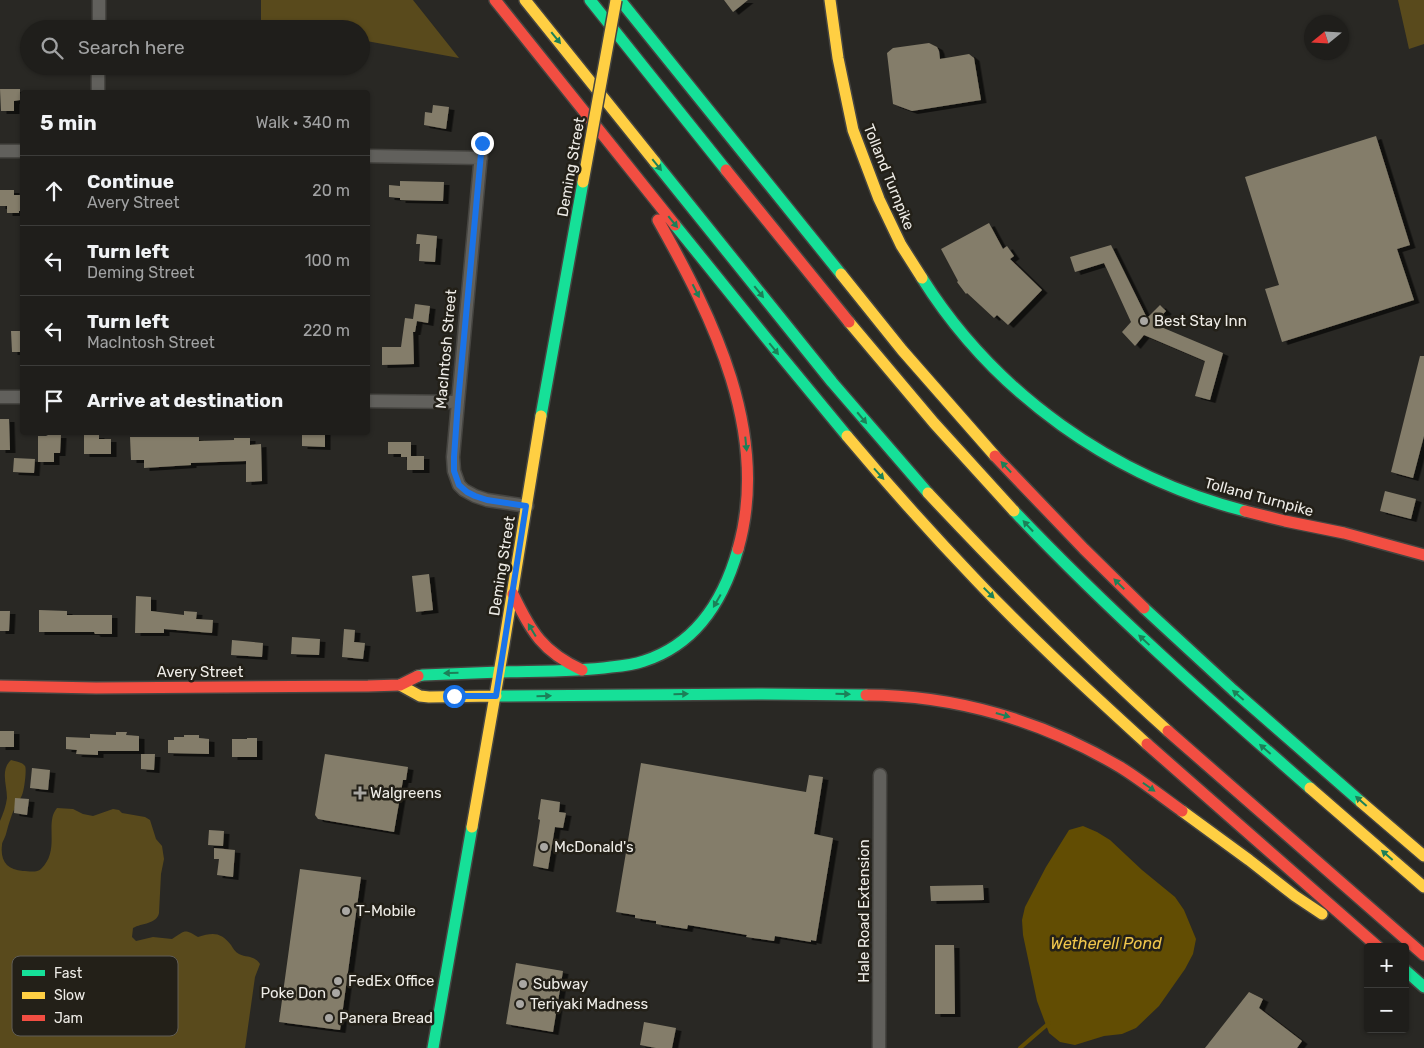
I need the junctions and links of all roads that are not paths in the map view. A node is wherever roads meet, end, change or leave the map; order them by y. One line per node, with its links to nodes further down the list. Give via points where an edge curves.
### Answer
1 (99, 0): 9 (street)
2 (495, 0): 18 (main road)
3 (525, 0): 36 (main road, one-way to 36, via 832,382 973,541 1131,698)
4 (590, 0): 33 (main road, one-way to 4, via 1180,673 1036,534 858,334)
5 (616, 0): 23 (main road, Deming Street, bridge)
6 (620, 0): 10 (main road)
7 (830, 0): 24 (main road, Tolland Turnpike, via 853,130 879,199 901,245 932,294 971,345 1024,396 1075,436 1118,462 1165,484 1218,504 1344,533)
8 (641, 8): 10 (main road)
9 (99, 20)
10 (673, 66): 32 (main road, one-way to 10, via 1140,605 1037,500 902,350)
11 (98, 75): 12 (street)
12 (98, 90)
13 (482, 143): 17 (street, MacIntosh Street)
14 (0, 151): 15 (street)
15 (20, 151)
16 (370, 156): 17 (street)
17 (480, 158): 22 (street, MacIntosh Street)
18 (631, 171): 26 (main road, Avery Street, one-way to 26, via 699,296 727,364 745,434 747,506 741,542 730,577 715,606 697,629 672,648 648,660); 35 (main road, one-way to 35, via 833,420 978,581 1114,714)
19 (0, 397): 20 (street)
20 (20, 397)
21 (370, 401): 22 (street)
22 (458, 402): 23 (street, MacIntosh Street, via 453,465 459,485 487,500)
23 (526, 506): 25 (main road, Deming Street)
24 (1424, 556)
25 (513, 594): 26 (main road, one-way to 25, via 559,659 542,645); 27 (main road, Deming Street)
26 (583, 670): 27 (main road, Avery Street)
27 (500, 672): 28 (main road, Avery Street, one-way to 28, via 423,675); 30 (main road, Deming Street)
28 (400, 685): 29 (main road, Avery Street); 30 (main road, Avery Street, via 420,696)
29 (0, 686)
30 (496, 696): 34 (main road, Avery Street, one-way to 34, via 881,695 946,702 1008,716 1057,735 1120,767 1295,896); 39 (main road, Deming Street)
31 (880, 775): 40 (street, Hale Road Extension)
32 (1424, 856)
33 (1424, 887)
34 (1365, 943)
35 (1373, 943)
36 (1424, 955)
37 (1409, 974): 38 (main road)
38 (1424, 987)
39 (433, 1048)
40 (879, 1048)

